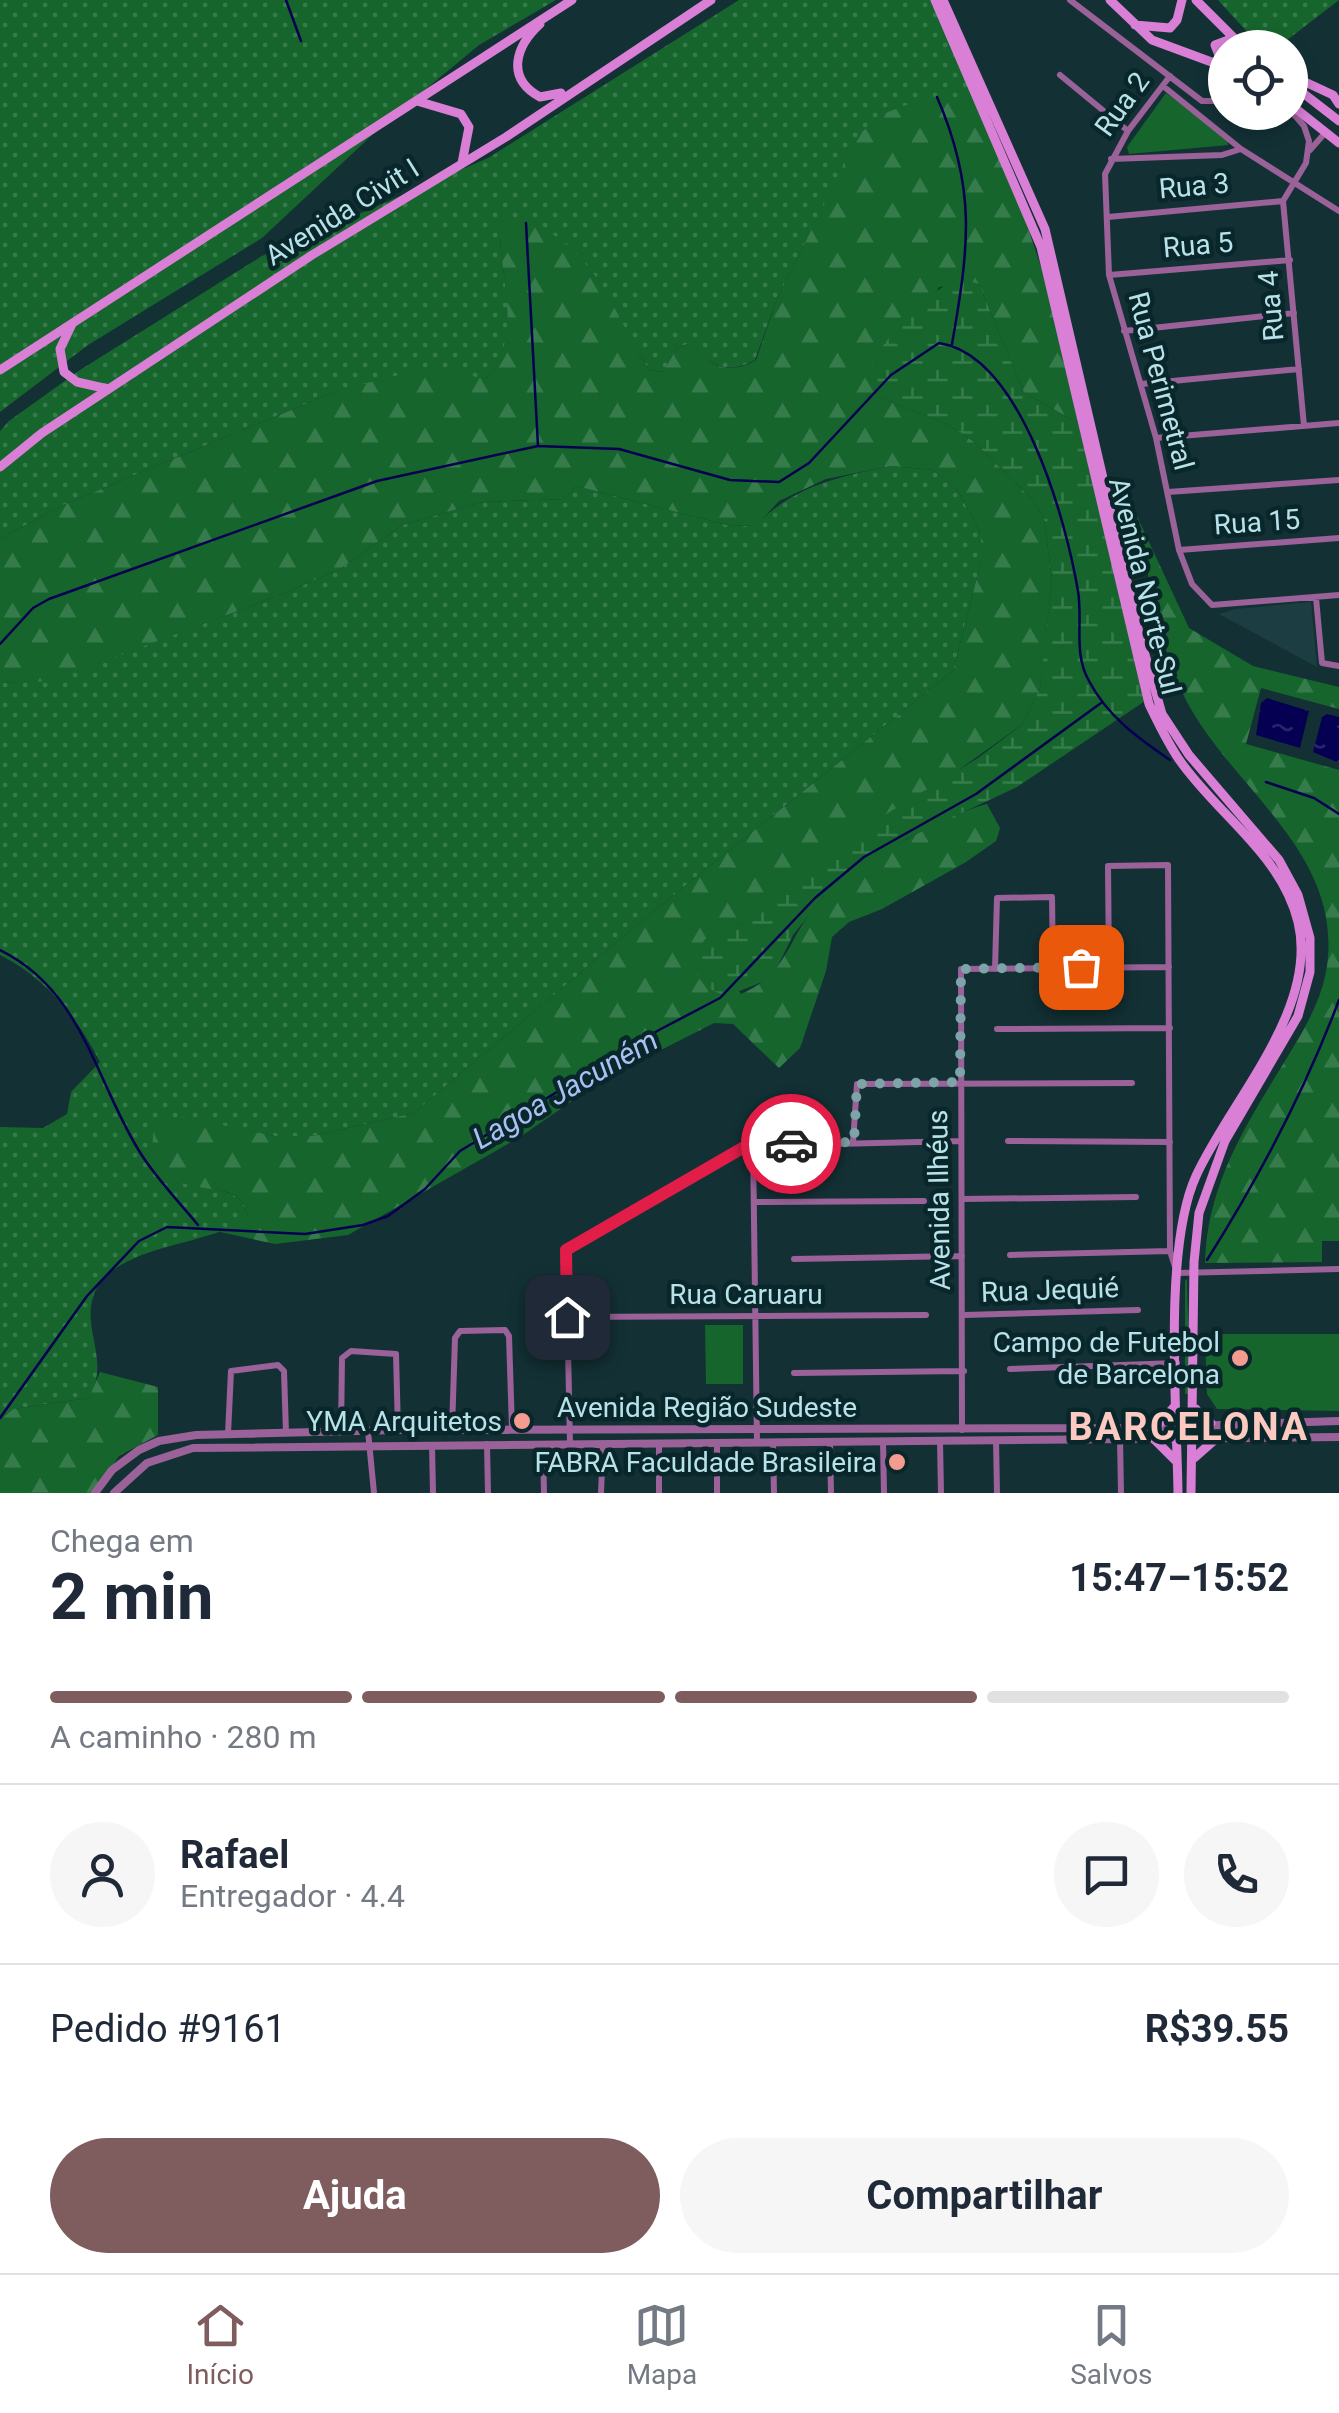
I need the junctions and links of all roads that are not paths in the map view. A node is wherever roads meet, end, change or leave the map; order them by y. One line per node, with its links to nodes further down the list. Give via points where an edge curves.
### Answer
1 (572, 0): 9 (main road, Avenida Civit I)
2 (711, 0): 15 (main road, Avenida Civit I)
3 (935, 0): 80 (main road, Avenida Norte-Sul, via 1041,247 1149,704 1179,758 1280,878 1298,922 1302,962 1293,1000 1196,1177 1184,1213)
4 (943, 0): 79 (main road, Avenida Norte-Sul, via 1045,229 1157,700 1189,755 1279,860 1308,923 1311,955 1303,1002 1212,1168 1199,1213)
5 (1070, 0): 14 (street)
6 (1110, 0): 10 (main road)
7 (1182, 0): 10 (main road, via 1170,28)
8 (1196, 0): 11 (main road)
9 (555, 10): 15 (main road, via 523,40 516,65 527,90 540,97); 20 (main road, Avenida Civit I)
10 (1132, 25): 12 (main road, via 1171,50)
11 (1224, 30)
12 (1208, 62)
13 (1060, 74): 26 (street)
14 (1170, 76): 17 (street, Rua 2); 19 (street)
15 (582, 83): 32 (main road, Avenida Civit I)
16 (1308, 84): 21 (main road)
17 (1163, 86): 26 (street, Rua 2); 29 (street)
18 (1308, 96): 24 (main road)
19 (1208, 100)
20 (417, 101): 32 (main road, via 461,114 469,127); 40 (main road, Avenida Civit I)
21 (1339, 104)
22 (1308, 116): 24 (main road, via 1330,127)
23 (1308, 117): 27 (main road)
24 (1338, 118)
25 (1305, 130): 30 (street)
26 (1128, 132): 31 (street, Rua 2)
27 (1325, 133): 28 (main road); 30 (street)
28 (1339, 143)
29 (1241, 149): 31 (street); 33 (street)
30 (1309, 151): 33 (street)
31 (1110, 159): 36 (street, Rua Perimetral)
32 (462, 163): 45 (main road, Avenida Civit I)
33 (1292, 185): 34 (street); 35 (street)
34 (1283, 201): 36 (street, Rua 3); 37 (street, Rua 4)
35 (1339, 212)
36 (1108, 217): 38 (street, Rua Perimetral)
37 (1290, 260): 38 (street, Rua 5); 39 (street, Rua 4)
38 (1109, 275): 41 (street, Rua Perimetral)
39 (1294, 313): 41 (street); 42 (street, Rua 4)
40 (73, 321): 43 (main road, Avenida Civit I); 45 (main road, via 60,349 64,372)
41 (1124, 331): 44 (street, Rua Perimetral)
42 (1299, 369): 44 (street); 47 (street, Rua 4)
43 (0, 370)
44 (1141, 384): 48 (street, Rua Perimetral)
45 (110, 389): 49 (main road, Avenida Civit I)
46 (1339, 422): 47 (street)
47 (1304, 426): 48 (street)
48 (1156, 438): 51 (street, Rua Perimetral)
49 (0, 468)
50 (1339, 480): 51 (street)
51 (1168, 492): 53 (street, Rua Perimetral)
52 (1339, 538): 53 (street, Rua 15)
53 (1179, 550): 55 (street, Rua Perimetral, via 1192,584 1212,605)
54 (1339, 596): 55 (street)
55 (1316, 598): 56 (street, via 1322,663)
56 (1339, 666)
57 (1053, 967): 59 (street); 60 (street); 60 (street, via 1052,897 997,898)
58 (1169, 967): 59 (street); 59 (street, via 1168,865 1108,866); 62 (street)
59 (1109, 968)
60 (995, 969): 63 (street, Avenida Ilhéus, via 961,969)
61 (997, 1028): 62 (street)
62 (1170, 1028): 68 (street)
63 (960, 1082): 64 (street); 65 (street, Avenida Ilhéus); 66 (street, via 857,1084)
64 (1132, 1083)
65 (961, 1140): 66 (street); 71 (street, Avenida Ilhéus)
66 (854, 1142): 69 (street)
67 (1008, 1142): 68 (street)
68 (1170, 1142): 74 (street)
69 (753, 1144): 73 (street); 85 (street, via 566,1250)
70 (1136, 1196): 71 (street)
71 (962, 1200): 76 (street, Avenida Ilhéus)
72 (924, 1201): 73 (street)
73 (754, 1202): 84 (street)
74 (1170, 1251): 75 (street); 80 (street)
75 (1010, 1255)
76 (962, 1256): 77 (street); 82 (street, Avenida Ilhéus)
77 (794, 1259)
78 (1339, 1270): 79 (street)
79 (1194, 1271): 80 (street); 91 (main road, Avenida Norte-Sul)
80 (1178, 1272): 86 (main road, Avenida Norte-Sul)
81 (1138, 1310): 82 (street, Rua Jequié)
82 (964, 1314): 88 (street, Avenida Ilhéus)
83 (926, 1315): 84 (street, Rua Caruaru)
84 (755, 1316): 85 (street, Rua Caruaru); 99 (street)
85 (567, 1317): 101 (street)
86 (1177, 1363): 87 (street); 90 (main road, Avenida Norte-Sul)
87 (1010, 1370)
88 (964, 1371): 89 (street); 104 (street, Avenida Ilhéus)
89 (794, 1373)
90 (1177, 1399): 95 (main road, Avenida Norte-Sul); 98 (main road)
91 (1194, 1401): 96 (main road, Avenida Norte-Sul); 97 (main road, via 1200,1418)
92 (1281, 1421): 93 (street, Avenida Região Sudeste); 97 (street, Avenida Região Sudeste); 113 (street)
93 (1307, 1421): 94 (street, Avenida Região Sudeste); 116 (street)
94 (1339, 1421)
95 (1177, 1423): 96 (street, Avenida Região Sudeste); 98 (street, Avenida Região Sudeste); 112 (main road, Avenida Norte-Sul)
96 (1194, 1423): 97 (street, Avenida Região Sudeste); 110 (main road, Avenida Norte-Sul)
97 (1211, 1423)
98 (1157, 1426): 104 (street, Avenida Região Sudeste)
99 (756, 1428): 101 (street, Avenida Região Sudeste); 104 (street, Avenida Região Sudeste); 121 (street)
100 (512, 1429): 101 (street, Avenida Região Sudeste); 103 (street, Avenida Região Sudeste); 103 (street, via 509,1336 480,1328 455,1338)
101 (568, 1429): 126 (street)
102 (398, 1430): 103 (street, Avenida Região Sudeste); 105 (street, via 396,1356 367,1350 343,1356); 106 (street, Avenida Região Sudeste)
103 (452, 1430)
104 (962, 1430)
105 (341, 1431): 106 (street, Avenida Região Sudeste); 108 (street, Avenida Região Sudeste)
106 (368, 1431): 131 (street)
107 (275, 1433): 108 (street, Avenida Região Sudeste); 109 (street, Avenida Região Sudeste); 130 (street)
108 (286, 1433): 109 (street, via 278,1365 229,1374)
109 (228, 1434): 135 (street, Avenida Região Sudeste, via 174,1438 138,1450)
110 (1193, 1436): 111 (street, Avenida Região Sudeste); 112 (street, Avenida Região Sudeste); 133 (main road, Avenida Norte-Sul)
111 (1220, 1436): 113 (street, Avenida Região Sudeste); 133 (main road)
112 (1178, 1437): 115 (street, Avenida Região Sudeste); 134 (main road, Avenida Norte-Sul)
113 (1281, 1437): 116 (street, Avenida Região Sudeste)
114 (1339, 1437): 116 (street, Avenida Região Sudeste)
115 (1153, 1438): 117 (street, Avenida Região Sudeste); 134 (main road)
116 (1307, 1438)
117 (1120, 1439): 118 (street, Avenida Região Sudeste); 149 (street)
118 (996, 1440): 120 (street, Avenida Região Sudeste); 148 (street)
119 (883, 1441): 120 (street, Avenida Região Sudeste); 122 (street, Avenida Região Sudeste); 146 (street)
120 (940, 1441): 147 (street)
121 (756, 1442): 123 (street, Avenida Região Sudeste); 128 (street, Avenida Região Sudeste)
122 (830, 1442): 123 (street, Avenida Região Sudeste); 145 (street)
123 (773, 1443): 144 (street)
124 (487, 1444): 125 (street, Avenida Região Sudeste); 129 (street, Avenida Região Sudeste); 139 (street)
125 (543, 1444): 126 (street, Avenida Região Sudeste); 140 (street)
126 (570, 1444): 127 (street, Avenida Região Sudeste)
127 (603, 1444): 132 (street, Avenida Região Sudeste); 141 (street)
128 (718, 1444): 132 (street, Avenida Região Sudeste); 143 (street)
129 (432, 1445): 131 (street, Avenida Região Sudeste); 138 (street)
130 (275, 1446): 131 (street, Avenida Região Sudeste); 136 (street, Avenida Região Sudeste, via 174,1450 134,1471)
131 (373, 1446): 137 (street)
132 (659, 1446): 142 (street)
133 (1192, 1460): 151 (main road, Avenida Norte-Sul)
134 (1178, 1465): 150 (main road, Avenida Norte-Sul)
135 (95, 1493)
136 (114, 1493)
137 (374, 1493)
138 (433, 1493)
139 (488, 1493)
140 (544, 1493)
141 (601, 1493)
142 (659, 1493)
143 (717, 1493)
144 (774, 1493)
145 (831, 1493)
146 (884, 1493)
147 (941, 1493)
148 (997, 1493)
149 (1121, 1493)
150 (1178, 1493)
151 (1192, 1493)

